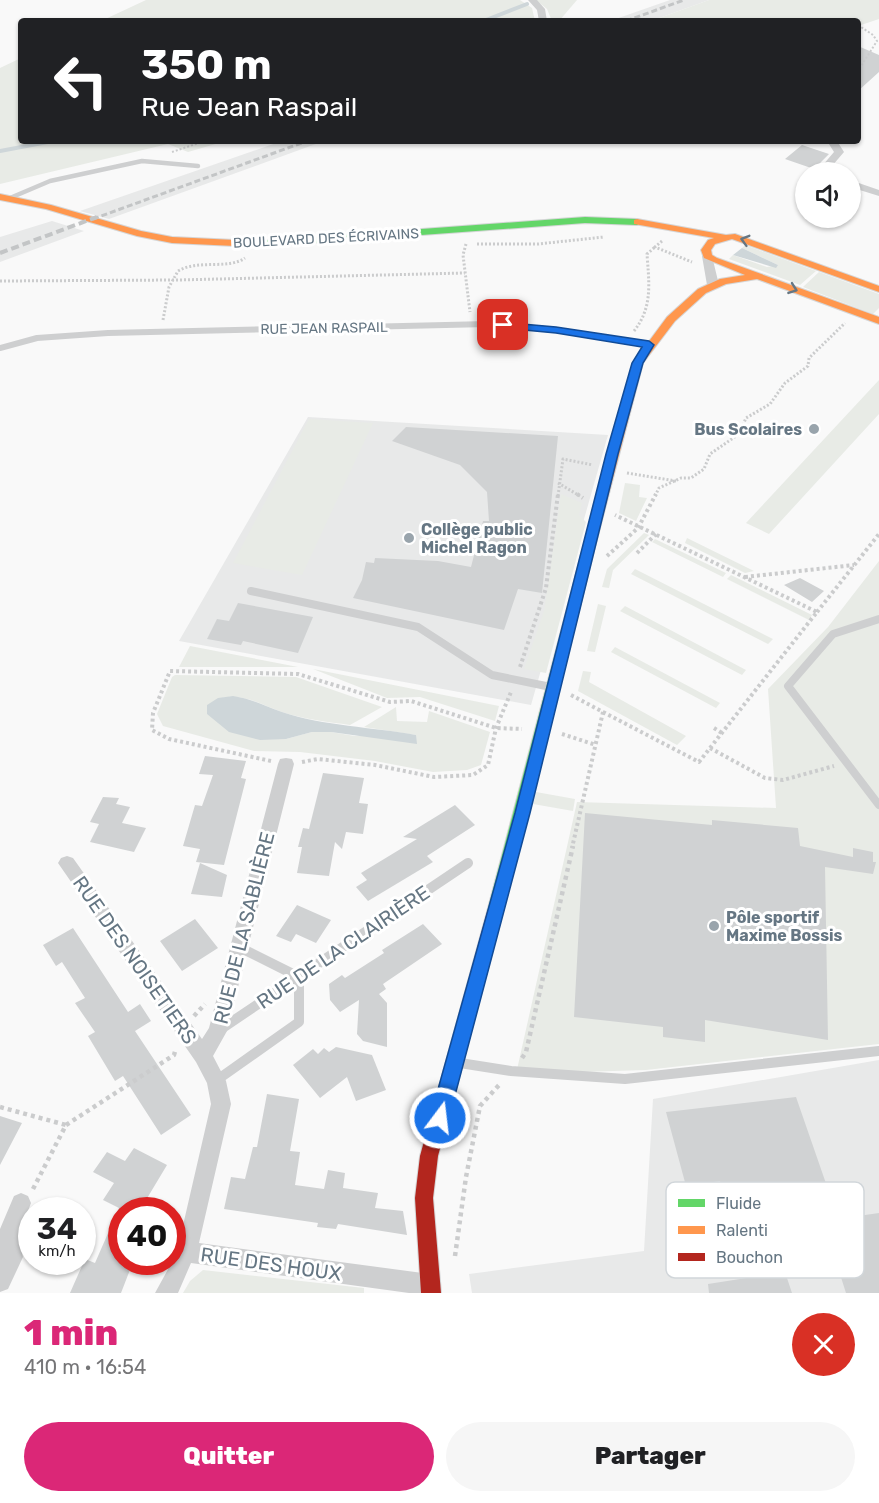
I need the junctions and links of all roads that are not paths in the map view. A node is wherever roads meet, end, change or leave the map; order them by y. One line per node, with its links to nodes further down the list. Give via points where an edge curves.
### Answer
1 (535, 3): 2 (street)
2 (542, 18)
3 (834, 144): 4 (street, via 839,152)
4 (830, 162)
5 (198, 165): 8 (lane, via 141,161 50,181)
6 (861, 187): 7 (street)
7 (879, 193)
8 (5, 198): 9 (main road, BOULEVARD DES ÉCRIVAINS, via 140,234 220,243 288,242 585,220)
9 (657, 226): 10 (main road); 11 (main road, via 682,234)
10 (724, 237): 11 (main road, via 711,242); 14 (main road, one-way to 10, via 755,243)
11 (704, 256): 12 (main road); 13 (street)
12 (760, 276): 13 (main road); 15 (main road, one-way to 15)
13 (713, 285): 16 (main road, via 673,316)
14 (879, 289)
15 (879, 321)
16 (649, 345): 17 (lane, RUE JEAN RASPAIL, via 488,324 108,333 37,338); 20 (main road, via 638,363 612,454)
17 (0, 348)
18 (251, 591): 20 (lane, via 418,627 492,675)
19 (879, 619): 22 (lane, via 834,634 788,686)
20 (555, 688): 30 (main road)
21 (286, 764): 25 (street, RUE DE LA SABLIÈRE)
22 (879, 805)
23 (67, 863): 29 (street, RUE DES NOISETIERS)
24 (468, 863): 26 (lane, RUE DE LA CLAIRIÈRE)
25 (239, 947): 26 (lane); 27 (street, RUE DE LA SABLIÈRE)
26 (299, 977): 27 (lane, RUE DE LA CLAIRIÈRE); 31 (lane, via 299,1022)
27 (218, 1032): 29 (street, RUE DE LA SABLIÈRE)
28 (879, 1051): 30 (lane, via 625,1079 511,1071)
29 (203, 1056): 31 (street)
30 (455, 1062): 37 (main road, via 429,1156 424,1198)
31 (216, 1081): 33 (street, via 221,1104)
32 (18, 1210): 36 (street, via 7,1238 12,1257)
33 (186, 1249)
34 (186, 1252): 37 (street, RUE DES HOUX)
35 (174, 1275): 38 (street)
36 (0, 1281)
37 (430, 1289)
38 (166, 1293)

